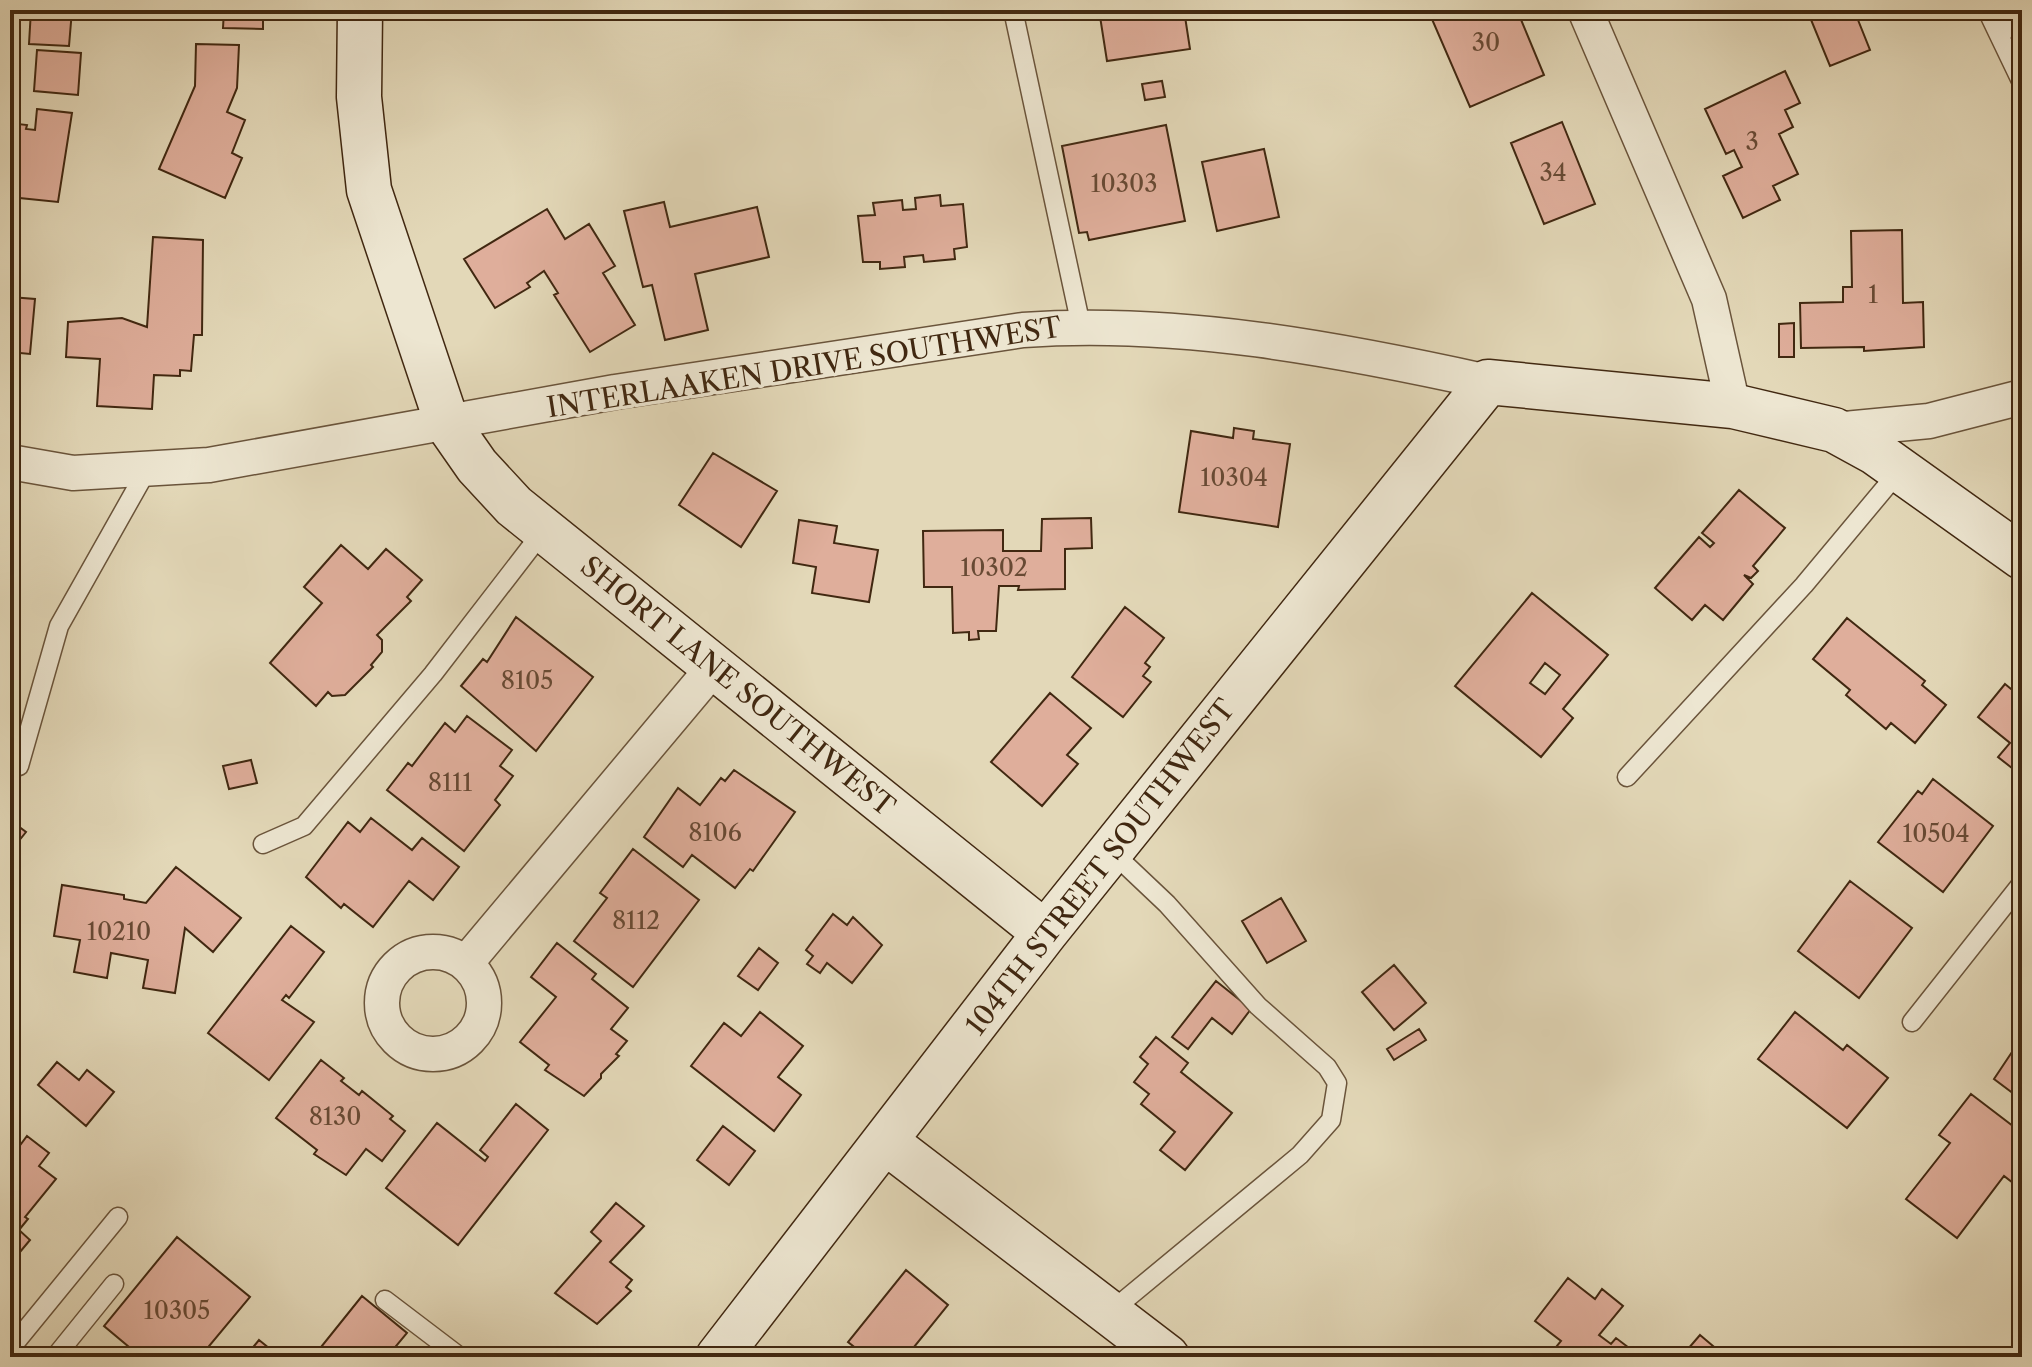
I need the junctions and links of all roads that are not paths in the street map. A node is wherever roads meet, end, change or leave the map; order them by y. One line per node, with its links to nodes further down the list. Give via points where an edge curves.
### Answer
1 (360, 10): 12 (street, via 359,97 369,190)
2 (1013, 10): 8 (lane)
3 (1585, 10): 11 (street, via 1709,299)
4 (1987, 10): 6 (lane)
5 (2011, 10): 6 (lane)
6 (2002, 35): 7 (lane)
7 (2022, 83)
8 (1081, 326): 9 (street, INTERLAAKEN DRIVE SOUTHWEST, via 1275,344); 12 (street, INTERLAAKEN DRIVE SOUTHWEST, via 1023,330 615,392)
9 (1488, 382): 11 (street, INTERLAAKEN DRIVE SOUTHWEST); 23 (street, 104TH STREET SOUTHWEST)
10 (2022, 397): 13 (street, via 1929,421)
11 (1733, 406): 13 (street, INTERLAAKEN DRIVE SOUTHWEST)
12 (447, 423): 15 (street, INTERLAAKEN DRIVE SOUTHWEST, via 209,465); 17 (street, SHORT LANE SOUTHWEST, via 477,466)
13 (1834, 430): 16 (street, INTERLAAKEN DRIVE SOUTHWEST)
14 (10, 462): 15 (street, INTERLAAKEN DRIVE SOUTHWEST, via 73,473)
15 (148, 468): 20 (lane, via 59,626)
16 (1900, 470): 18 (street, INTERLAAKEN DRIVE SOUTHWEST); 21 (lane, via 1804,585)
17 (544, 530): 19 (street, SHORT LANE SOUTHWEST); 22 (lane, via 433,674 304,826)
18 (2022, 557)
19 (714, 667): 25 (street, SHORT LANE SOUTHWEST); 26 (street)
20 (19, 766)
21 (1627, 777)
22 (263, 844)
23 (1111, 851): 25 (street, 104TH STREET SOUTHWEST); 32 (lane, via 1167,904 1258,1006 1327,1067 1337,1083 1331,1120 1300,1155)
24 (2022, 883): 27 (lane)
25 (1045, 933): 28 (street, 104TH STREET SOUTHWEST)
26 (466, 963)
27 (1912, 1022)
28 (886, 1142): 32 (street); 36 (street, 104TH STREET SOUTHWEST)
29 (118, 1217): 33 (lane)
30 (114, 1284): 34 (lane)
31 (385, 1300): 35 (lane)
32 (1109, 1313): 37 (street)
33 (10, 1349)
34 (55, 1357)
35 (460, 1357)
36 (718, 1357)
37 (1167, 1357)

